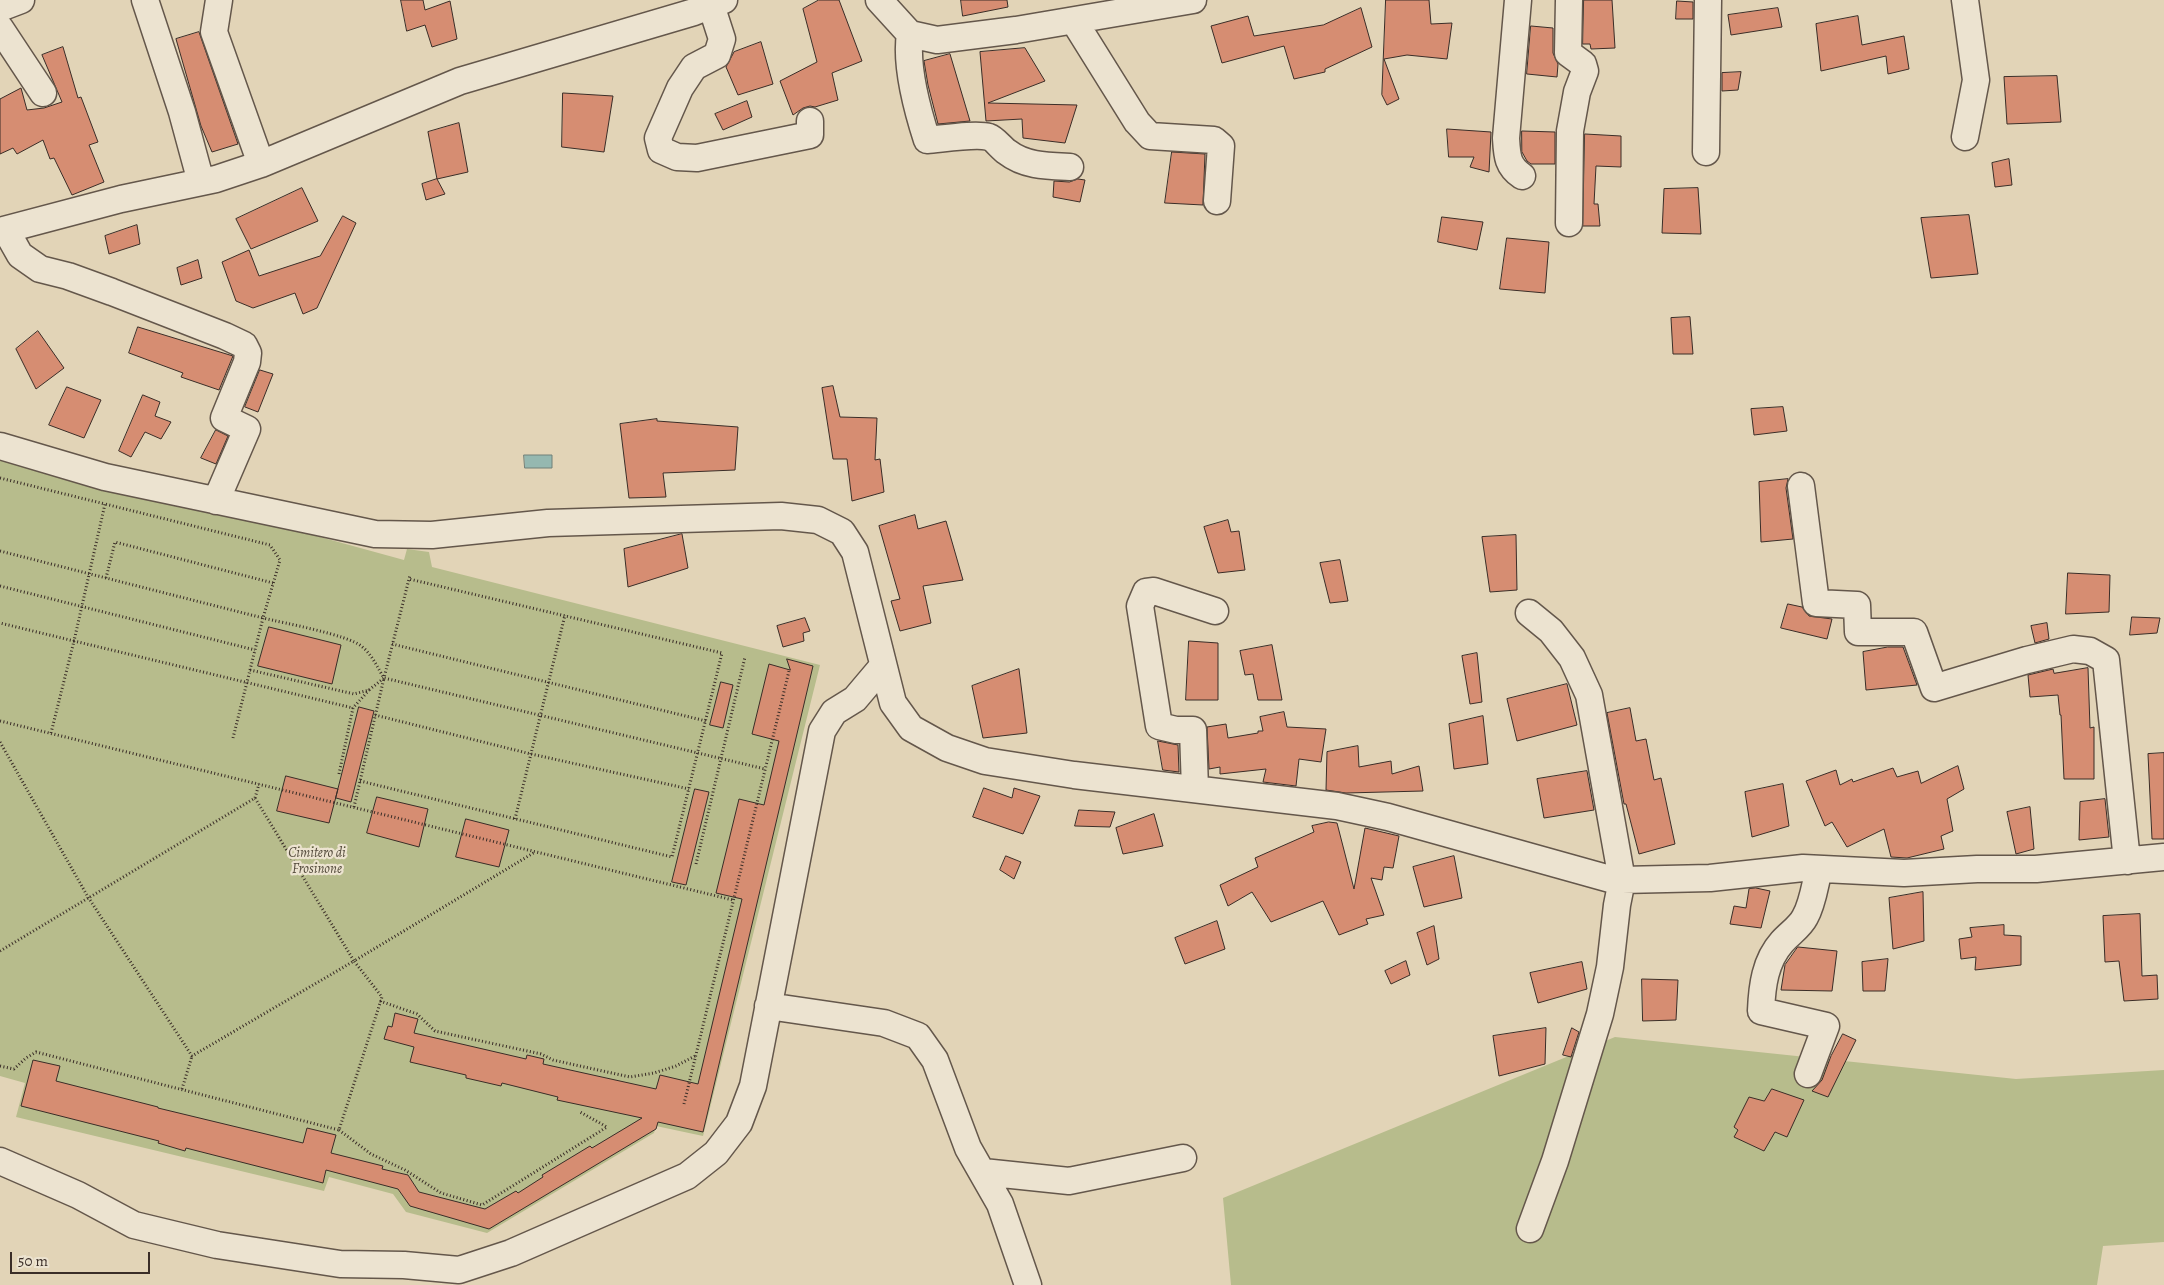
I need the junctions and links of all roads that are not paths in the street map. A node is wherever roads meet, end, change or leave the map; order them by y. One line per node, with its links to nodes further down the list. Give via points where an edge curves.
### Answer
1 (21, 0): 11 (street)
2 (145, 0): 22 (street)
3 (219, 0): 19 (street, via 214,32)
4 (879, 0): 14 (street)
5 (1193, 0): 12 (street)
6 (1518, 0): 21 (street, via 1506,138 1507,159)
7 (1569, 0): 24 (street, via 1568,52 1584,64 1585,71 1577,92 1570,130)
8 (1708, 0): 18 (street)
9 (1964, 0): 17 (street, via 1976,80)
10 (718, 2): 16 (street, via 722,39 717,55 694,66 680,88 658,138 661,150 676,157 697,158 758,147 810,135); 19 (street, via 460,81)
11 (0, 8)
12 (1074, 21): 14 (street, via 938,40); 23 (street, via 1137,122 1150,136 1214,140 1221,146)
13 (0, 28): 15 (street)
14 (910, 34): 20 (street, via 908,51 920,121 927,140 990,137 1023,162)
15 (42, 93)
16 (810, 121)
17 (1965, 137)
18 (1706, 152)
19 (261, 164): 22 (street)
20 (1070, 167)
21 (1522, 176)
22 (201, 182): 25 (street, via 121,199)
23 (1217, 200)
24 (1569, 223)
25 (3, 231): 28 (street, via 20,255 40,269 112,292 244,345 248,353 247,362 224,418 247,428)
26 (0, 446): 28 (street, via 105,477)
27 (1801, 486): 36 (street, via 1816,603 1857,605 1858,632 1914,632 1934,688 2073,649 2090,651 2106,660)
28 (216, 501): 31 (street, via 375,534 406,535 568,523 781,516 818,520 842,532 855,552)
29 (1215, 611): 34 (street, via 1154,591 1146,592 1140,606 1159,726 1193,730)
30 (1529, 613): 38 (street, via 1551,631 1572,658 1589,695)
31 (882, 667): 32 (street); 33 (street, via 893,703)
32 (855, 699): 33 (street); 39 (street, via 834,712 822,730)
33 (903, 717): 34 (street, via 911,728 947,748 985,761)
34 (1196, 789): 38 (street, via 1337,806)
35 (2164, 857): 36 (street)
36 (2127, 861): 37 (street, via 2036,869 1904,873)
37 (1819, 869): 38 (street, via 1710,878); 40 (street, via 1806,916 1780,944 1768,964 1761,1011 1826,1026)
38 (1622, 880): 44 (street, via 1600,1014)
39 (768, 1006): 42 (street, via 753,1086 739,1124 716,1153 687,1176 511,1253 459,1270 340,1264 217,1245 134,1225 78,1195); 43 (street, via 884,1023 918,1036 935,1060 968,1148)
40 (1808, 1074)
41 (1183, 1158): 43 (street, via 1069,1181)
42 (0, 1161)
43 (983, 1172): 45 (street, via 1000,1204)
44 (1530, 1229)
45 (1028, 1285)

